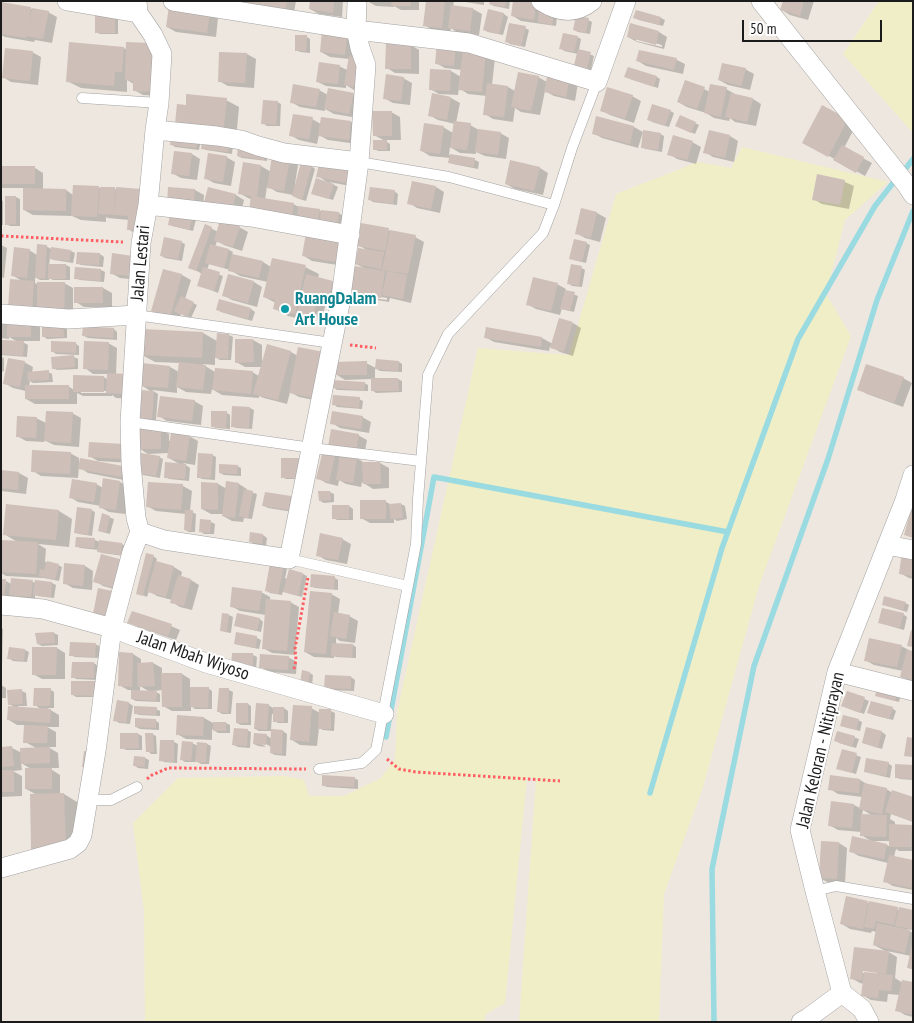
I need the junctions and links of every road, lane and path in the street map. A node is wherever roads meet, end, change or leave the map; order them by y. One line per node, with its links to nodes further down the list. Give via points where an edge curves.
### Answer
1 (67, 1): 8 (street)
2 (173, 1): 9 (street)
3 (357, 1): 9 (street)
4 (541, 1): 5 (street, via 566,11 583,8)
5 (592, 1)
6 (626, 1): 10 (street)
7 (761, 1): 15 (street)
8 (137, 7): 12 (street, Jalan Lestari, via 162,54)
9 (356, 30): 10 (street, via 469,42); 14 (street, via 366,64)
10 (596, 82): 17 (lane)
11 (82, 98): 12 (lane)
12 (159, 103): 13 (street, Jalan Lestari)
13 (155, 130): 14 (street, via 217,136 284,153); 16 (street, Jalan Lestari)
14 (359, 162): 17 (lane, via 449,177); 18 (street)
15 (910, 189)
16 (148, 205): 18 (street); 20 (street, Jalan Lestari)
17 (554, 205): 27 (lane, via 543,233 448,334 428,375)
18 (350, 235): 23 (street)
19 (1, 236): 20 (path)
20 (141, 243): 22 (street, Jalan Lestari)
21 (1, 314): 22 (street, via 69,319)
22 (136, 315): 23 (lane); 25 (street, Jalan Lestari)
23 (332, 343): 24 (path); 26 (street)
24 (376, 348)
25 (130, 422): 26 (lane); 29 (street, Jalan Lestari, via 131,463)
26 (312, 448): 27 (lane); 32 (street)
27 (421, 461): 34 (lane, via 416,544)
28 (913, 475): 30 (street, Jalan Keloran - Nitiprayan)
29 (140, 532): 32 (street, via 164,540); 36 (street)
30 (887, 545): 31 (street); 37 (street, Jalan Keloran - Nitiprayan)
31 (913, 550)
32 (289, 559): 33 (lane)
33 (310, 564): 34 (lane); 38 (path)
34 (408, 586): 40 (lane)
35 (1, 605): 36 (street, Jalan Mbah Wiyoso, via 43,610)
36 (112, 628): 38 (street, Jalan Mbah Wiyoso, via 206,663); 45 (street)
37 (837, 672): 39 (street); 47 (street, Jalan Keloran - Nitiprayan, via 800,830)
38 (289, 687): 40 (street, Jalan Mbah Wiyoso)
39 (913, 691)
40 (384, 714): 41 (lane)
41 (376, 750): 42 (lane, via 362,763); 43 (path, via 399,769 416,772)
42 (319, 769): 44 (path, via 168,768)
43 (560, 781)
44 (137, 787): 45 (lane, via 111,800)
45 (89, 800): 46 (street, via 78,843)
46 (1, 868)
47 (814, 891): 48 (lane, via 836,886); 49 (street, Jalan Keloran - Nitiprayan)
48 (913, 899)
49 (842, 993): 50 (street); 51 (street, via 862,1009)
50 (801, 1022)
51 (869, 1022)

